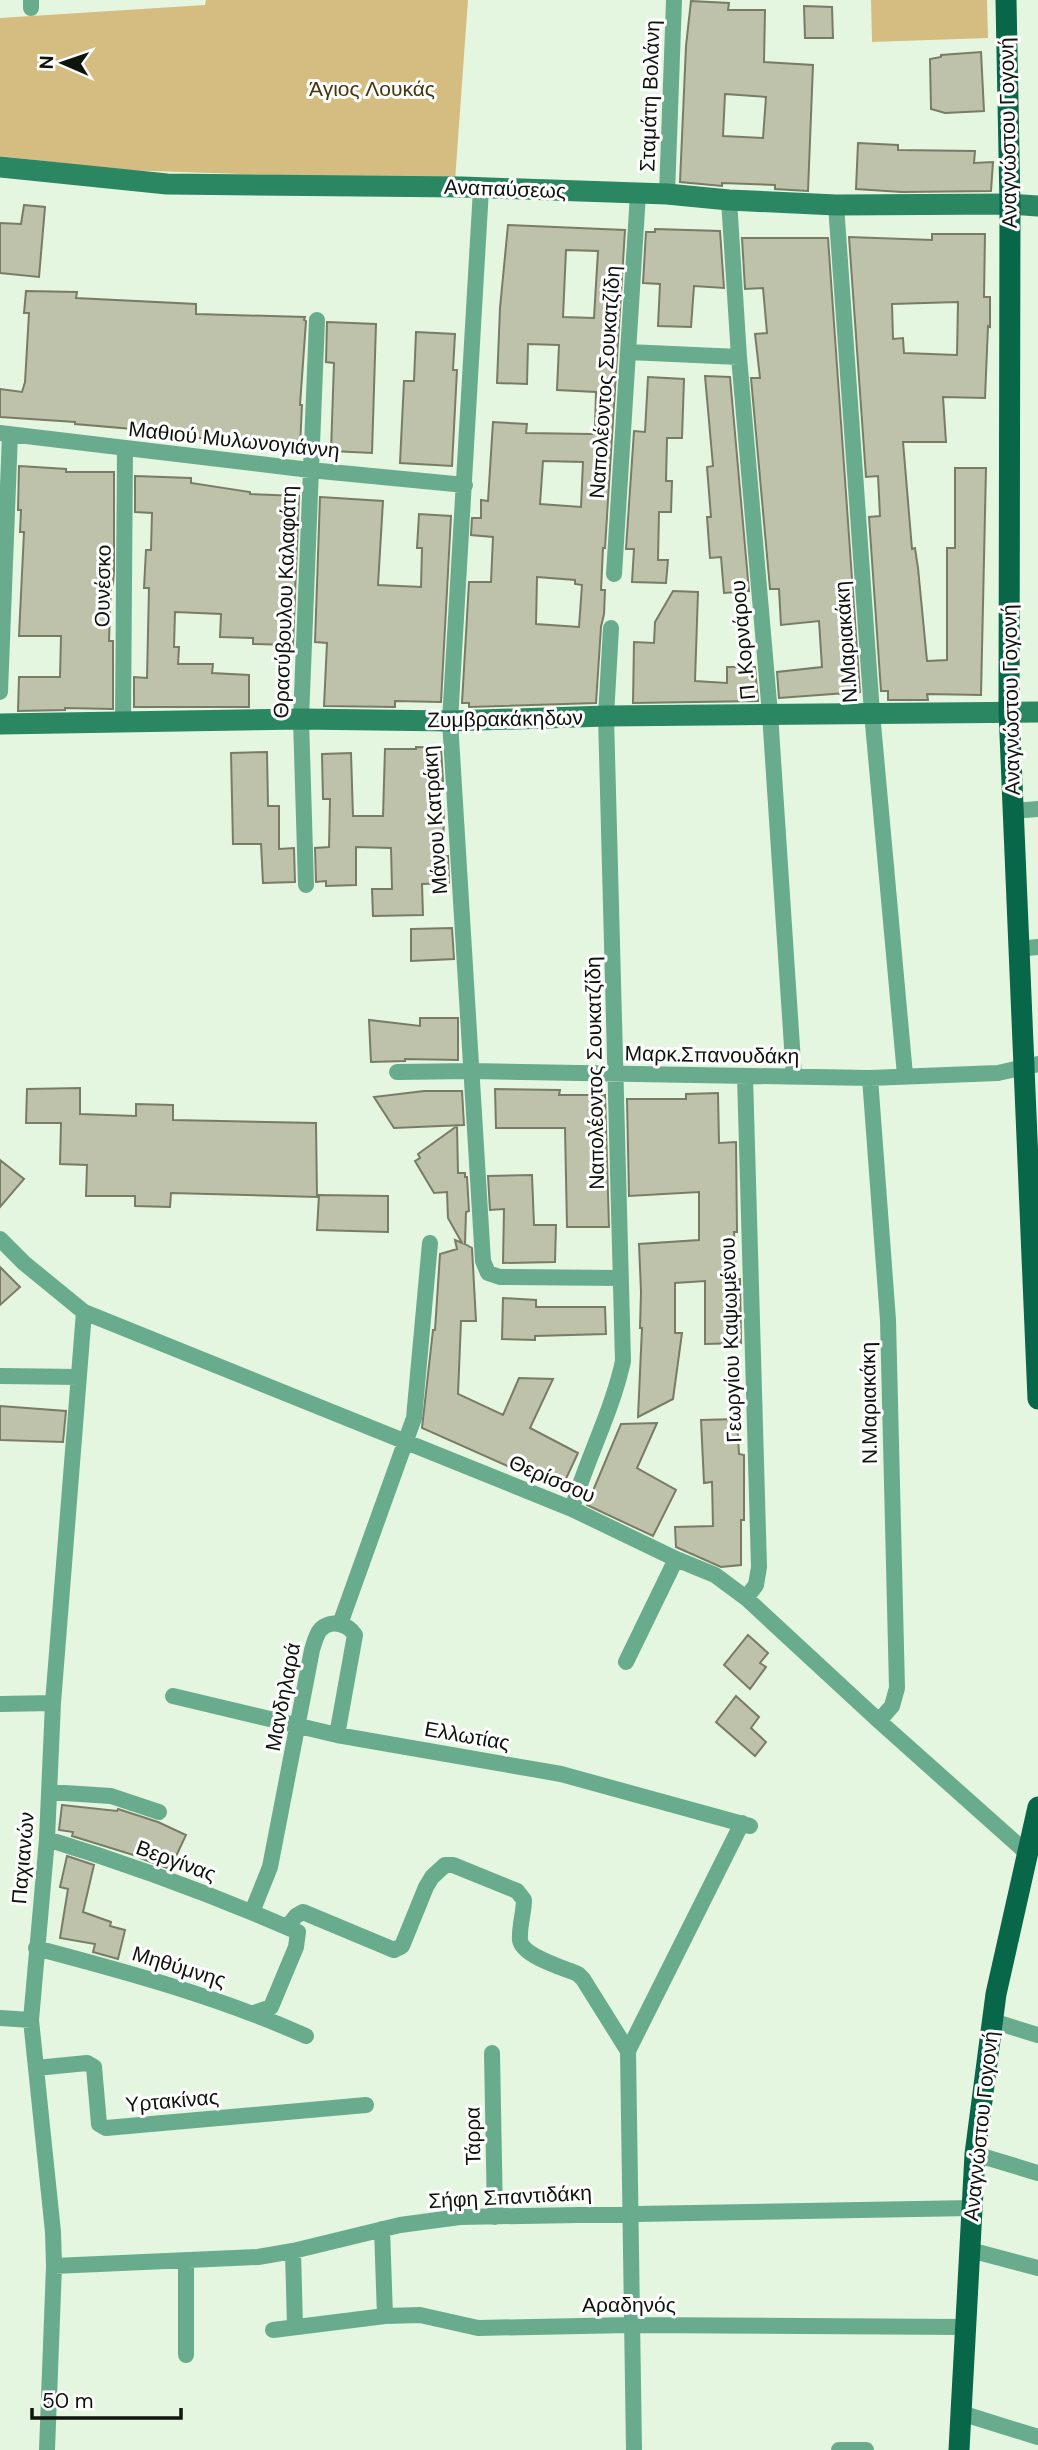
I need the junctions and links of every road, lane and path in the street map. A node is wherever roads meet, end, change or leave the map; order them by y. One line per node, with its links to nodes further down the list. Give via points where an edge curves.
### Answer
1 (674, 0): 6 (street, Σταμάτη Βολάνη)
2 (1006, 0): 8 (main road, Αναγνώστου Γογονή)
3 (0, 167): 4 (main road, Αναπαύσεως, via 167,184)
4 (481, 189): 5 (main road, Αναπαύσεως); 17 (street, Μάνου Κατράκη)
5 (639, 194): 6 (main road, Αναπαύσεως); 12 (street, Ναπολέοντος Σουκατζίδη)
6 (667, 194): 7 (main road, Αναπαύσεως)
7 (729, 200): 9 (main road, Αναπαύσεως); 13 (street, Π .Κορνάρου)
8 (1010, 204): 9 (main road, Αναπαύσεως); 10 (main road, Αναπαύσεως); 21 (main road, Αναγνώστου Γογονή)
9 (836, 205): 23 (street, Ν.Μαριακάκη)
10 (1038, 206)
11 (317, 320): 16 (street, Θρασύβουλου Καλαφάτη)
12 (628, 352): 13 (street); 18 (street, Ναπολέοντος Σουκατζίδη)
13 (739, 358): 24 (street, Π .Κορνάρου)
14 (5, 433): 15 (street, Μαθιού Μυλωνογιάννη); 20 (street)
15 (125, 448): 16 (street, Μαθιού Μυλωνογιάννη); 28 (street, Ουνέσκο)
16 (310, 470): 17 (street, Μαθιού Μυλωνογιάννη); 26 (street, Θρασύβουλου Καλαφάτη)
17 (464, 485): 27 (street, Μάνου Κατράκη)
18 (614, 574)
19 (611, 628): 25 (street, Ναπολέοντος Σουκατζίδη)
20 (0, 692)
21 (1009, 711): 22 (main road, Ζυμβρακάκηδων); 23 (main road, Ζυμβρακάκηδων); 31 (main road, Αναγνώστου Γογονή)
22 (1038, 712)
23 (872, 713): 24 (main road, Ζυμβρακάκηδων); 38 (street, Ν.Μαριακάκη)
24 (770, 715): 25 (main road, Ζυμβρακάκηδων); 40 (street, Π .Κορνάρου)
25 (606, 716): 27 (main road, Ζυμβρακάκηδων); 37 (street, Ναπολέοντος Σουκατζίδη)
26 (301, 719): 27 (main road, Ζυμβρακάκηδων); 28 (main road, Ζυμβρακάκηδων); 32 (street, Θρασύβουλου Καλαφάτη)
27 (450, 721): 35 (street, Μάνου Κατράκη)
28 (123, 723): 29 (main road, Ζυμβρακάκηδων)
29 (0, 724)
30 (1038, 809): 31 (street)
31 (1012, 811): 33 (main road, Αναγνώστου Γογονή)
32 (306, 885)
33 (1028, 948): 34 (main road, Αναγνώστου Γογονή)
34 (1031, 1066): 38 (street, Μαρκ.Σπανουδάκη, via 998,1073); 48 (main road, Αναγνώστου Γογονή)
35 (471, 1071): 36 (street, Μαρκ.Σπανουδάκη); 37 (street, Μαρκ.Σπανουδάκη); 44 (street, Μάνου Κατράκη, via 483,1261 488,1273 500,1277)
36 (397, 1072)
37 (617, 1074): 39 (street, Μαρκ.Σπανουδάκη); 44 (street, Ναπολέοντος Σουκατζίδη)
38 (905, 1075): 41 (street, Μαρκ.Σπανουδάκη)
39 (745, 1076): 40 (street, Μαρκ.Σπανουδάκη); 53 (street, Γεωργίου Καψωμένου, via 759,1567 756,1585)
40 (794, 1077): 41 (street, Μαρκ.Σπανουδάκη)
41 (870, 1078): 59 (street, Ν.Μαριακάκη, via 888,1320 897,1688 892,1706)
42 (0, 1239): 45 (street, Θερίσσου)
43 (430, 1243): 50 (street, via 414,1418)
44 (620, 1278): 51 (street, Ναπολέοντος Σουκατζίδη, via 624,1361)
45 (84, 1312): 47 (street, Παχιανών); 50 (street, Θερίσσου)
46 (0, 1376): 47 (street)
47 (79, 1377): 57 (street, Παχιανών)
48 (1037, 1378): 49 (main road, Αναγνώστου Γογονή)
49 (1038, 1399)
50 (407, 1443): 51 (street, Θερίσσου); 54 (street)
51 (572, 1508): 52 (street, Θερίσσου)
52 (676, 1559): 53 (street, Θερίσσου, via 715,1575); 55 (street)
53 (746, 1598): 59 (street, Θερίσσου)
54 (340, 1624): 60 (street, Μανδηλαρά, via 319,1630); 61 (street, via 355,1635)
55 (625, 1662)
56 (173, 1696): 60 (street, Ελλωτίας)
57 (53, 1703): 58 (street); 62 (street, Παχιανών)
58 (0, 1704)
59 (879, 1721): 66 (street, Θερίσσου)
60 (299, 1725): 61 (street, Ελλωτίας); 67 (street, Μανδηλαρά, via 270,1867)
61 (337, 1735): 76 (street, Ελλωτίας, via 561,1774 747,1825)
62 (49, 1792): 64 (street, via 111,1797); 65 (street, Παχιανών)
63 (1038, 1807): 66 (main road, Αναγνώστου Γογονή)
64 (159, 1812)
65 (47, 1839): 67 (street, Βεργίνας); 69 (street, Παχιανών)
66 (1033, 1856): 73 (main road, Αναγνώστου Γογονή)
67 (252, 1912): 68 (street, Βεργίνας)
68 (287, 1927): 70 (street, via 298,1932 296,1947 271,2007); 76 (street, via 303,1912 394,1950 402,1946 432,1877 445,1865 453,1865 517,1891 524,1899 520,1941 525,1949 578,1974)
69 (36, 1948): 70 (street, Μηθύμνης); 72 (street, Παχιανών)
70 (254, 2013): 75 (street, Μηθύμνης)
71 (0, 2018): 72 (street)
72 (31, 2020): 78 (street, Παχιανών)
73 (992, 2021): 74 (street); 80 (main road, Αναγνώστου Γογονή)
74 (1038, 2035)
75 (306, 2036)
76 (628, 2051): 83 (street)
77 (492, 2053): 84 (street, Τάρρα)
78 (36, 2068): 79 (street, Υρτακίνας, via 87,2063 94,2067 99,2124 106,2128); 89 (street, Παχιανών)
79 (366, 2105)
80 (975, 2154): 81 (street); 82 (main road, Αναγνώστου Γογονή)
81 (1038, 2173)
82 (972, 2208): 83 (street, Σήφη Σπαντιδάκη); 86 (main road, Αναγνώστου Γογονή)
83 (631, 2213): 84 (street, Σήφη Σπαντιδάκη); 92 (street)
84 (495, 2217): 85 (street, Σήφη Σπαντιδάκη, via 460,2217)
85 (382, 2230): 87 (street, Σήφη Σπαντιδάκη); 91 (street)
86 (970, 2250): 90 (street); 94 (main road, Αναγνώστου Γογονή)
87 (293, 2251): 88 (street, Σήφη Σπαντιδάκη, via 258,2258); 93 (street)
88 (186, 2261): 89 (street, Σήφη Σπαντιδάκη); 96 (street)
89 (54, 2266): 100 (street, Παχιανών)
90 (1038, 2268)
91 (385, 2316): 92 (street, Αραδηνός, via 420,2315 478,2328); 93 (street, Αραδηνός)
92 (631, 2325): 94 (street, Αραδηνός); 101 (street)
93 (295, 2327): 95 (street, Αραδηνός)
94 (965, 2327): 97 (main road, Αναγνώστου Γογονή)
95 (273, 2330)
96 (187, 2356)
97 (961, 2413): 98 (street); 103 (main road, Αναγνώστου Γογονή)
98 (1038, 2437)
99 (839, 2449): 102 (street)
100 (47, 2450)
101 (634, 2450)
102 (866, 2450)
103 (959, 2450)

